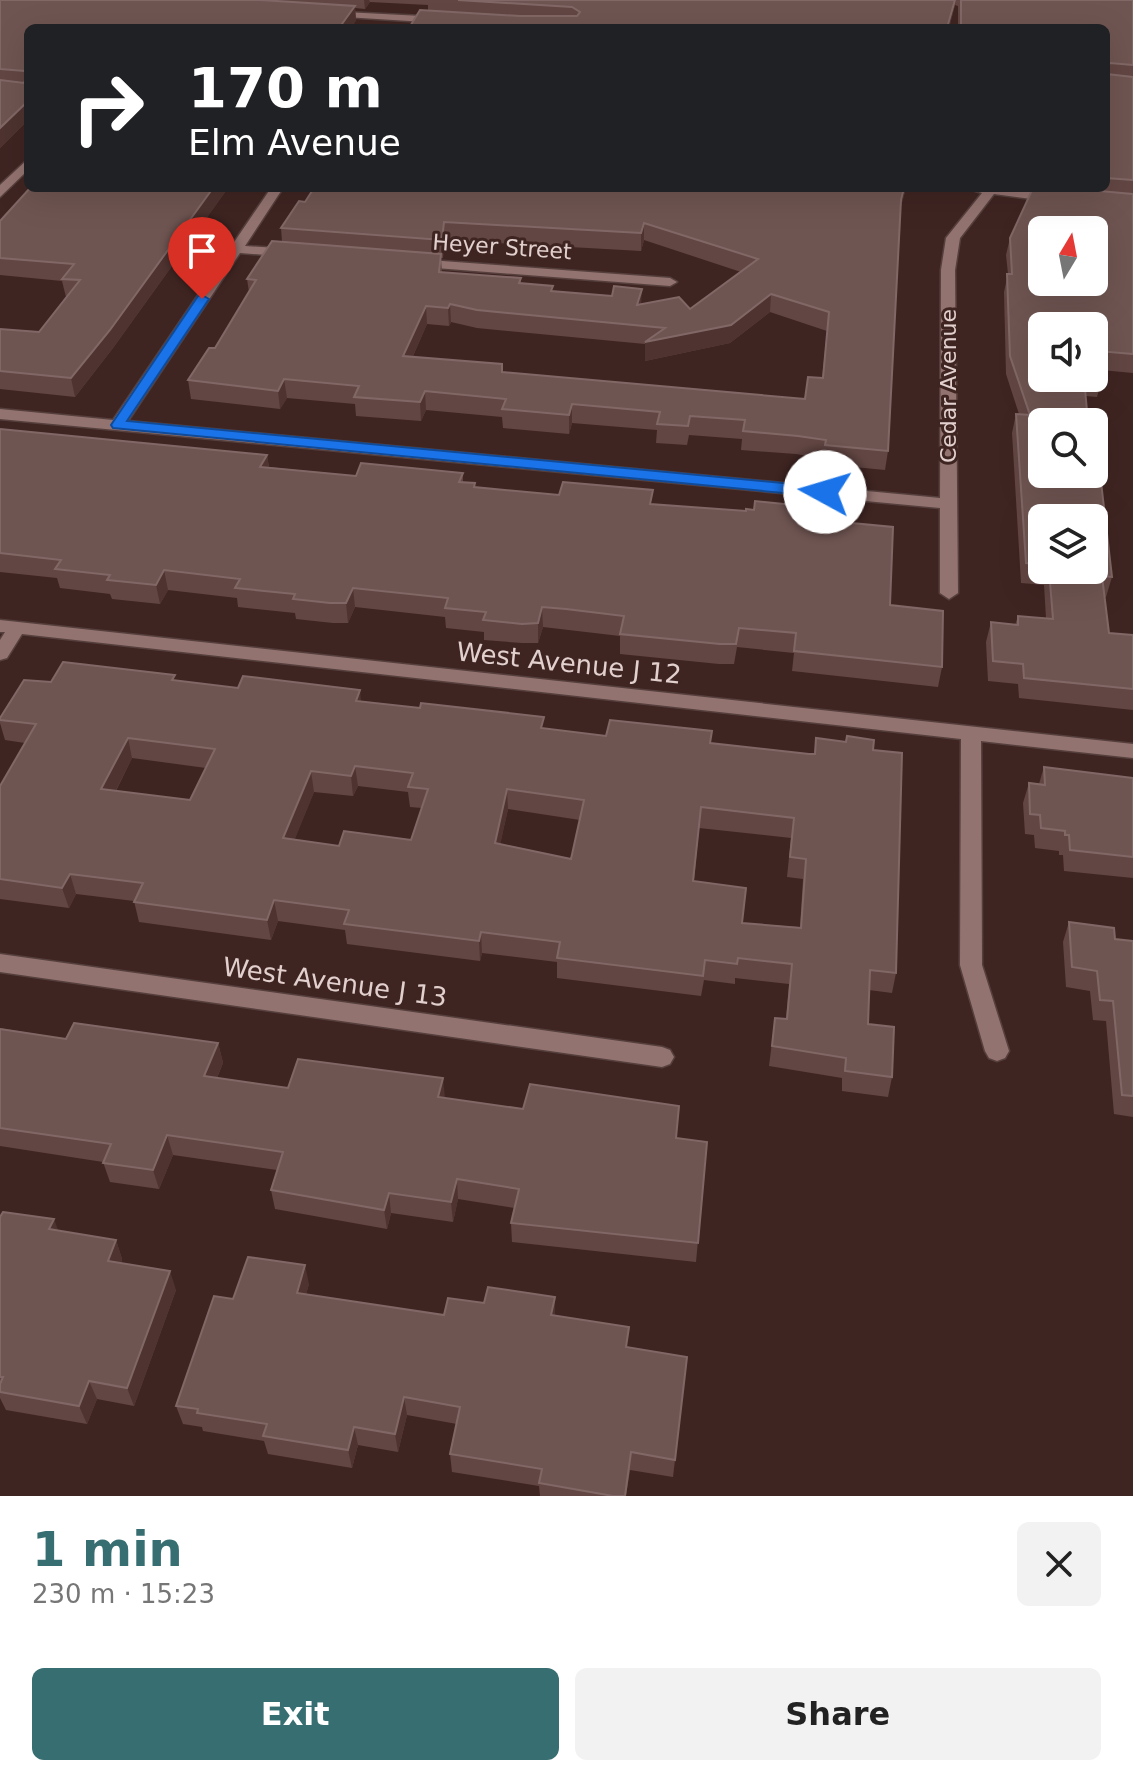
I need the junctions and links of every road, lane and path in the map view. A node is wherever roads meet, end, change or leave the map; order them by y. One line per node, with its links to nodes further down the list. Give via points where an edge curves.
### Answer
1 (312, 12): 2 (street)
2 (392, 17): 3 (street); 4 (street)
3 (452, 21)
4 (388, 24)
5 (24, 167): 8 (street)
6 (274, 192): 10 (street)
7 (989, 192): 9 (street); 16 (street, Cedar Avenue, via 953,238 948,270)
8 (0, 193)
9 (1075, 200)
10 (236, 249): 11 (street); 15 (street)
11 (313, 255)
12 (406, 262): 13 (street, Heyer Street)
13 (670, 282)
14 (0, 414): 15 (street)
15 (118, 425): 16 (street)
16 (947, 504): 17 (street, Cedar Avenue)
17 (949, 593)
18 (8, 627): 19 (street); 20 (street, West Avenue J 12)
19 (0, 654)
20 (971, 733): 21 (street, West Avenue J 12); 23 (street, via 971,965)
21 (1133, 751)
22 (0, 963): 24 (street, West Avenue J 13)
23 (997, 1051)
24 (662, 1057)

